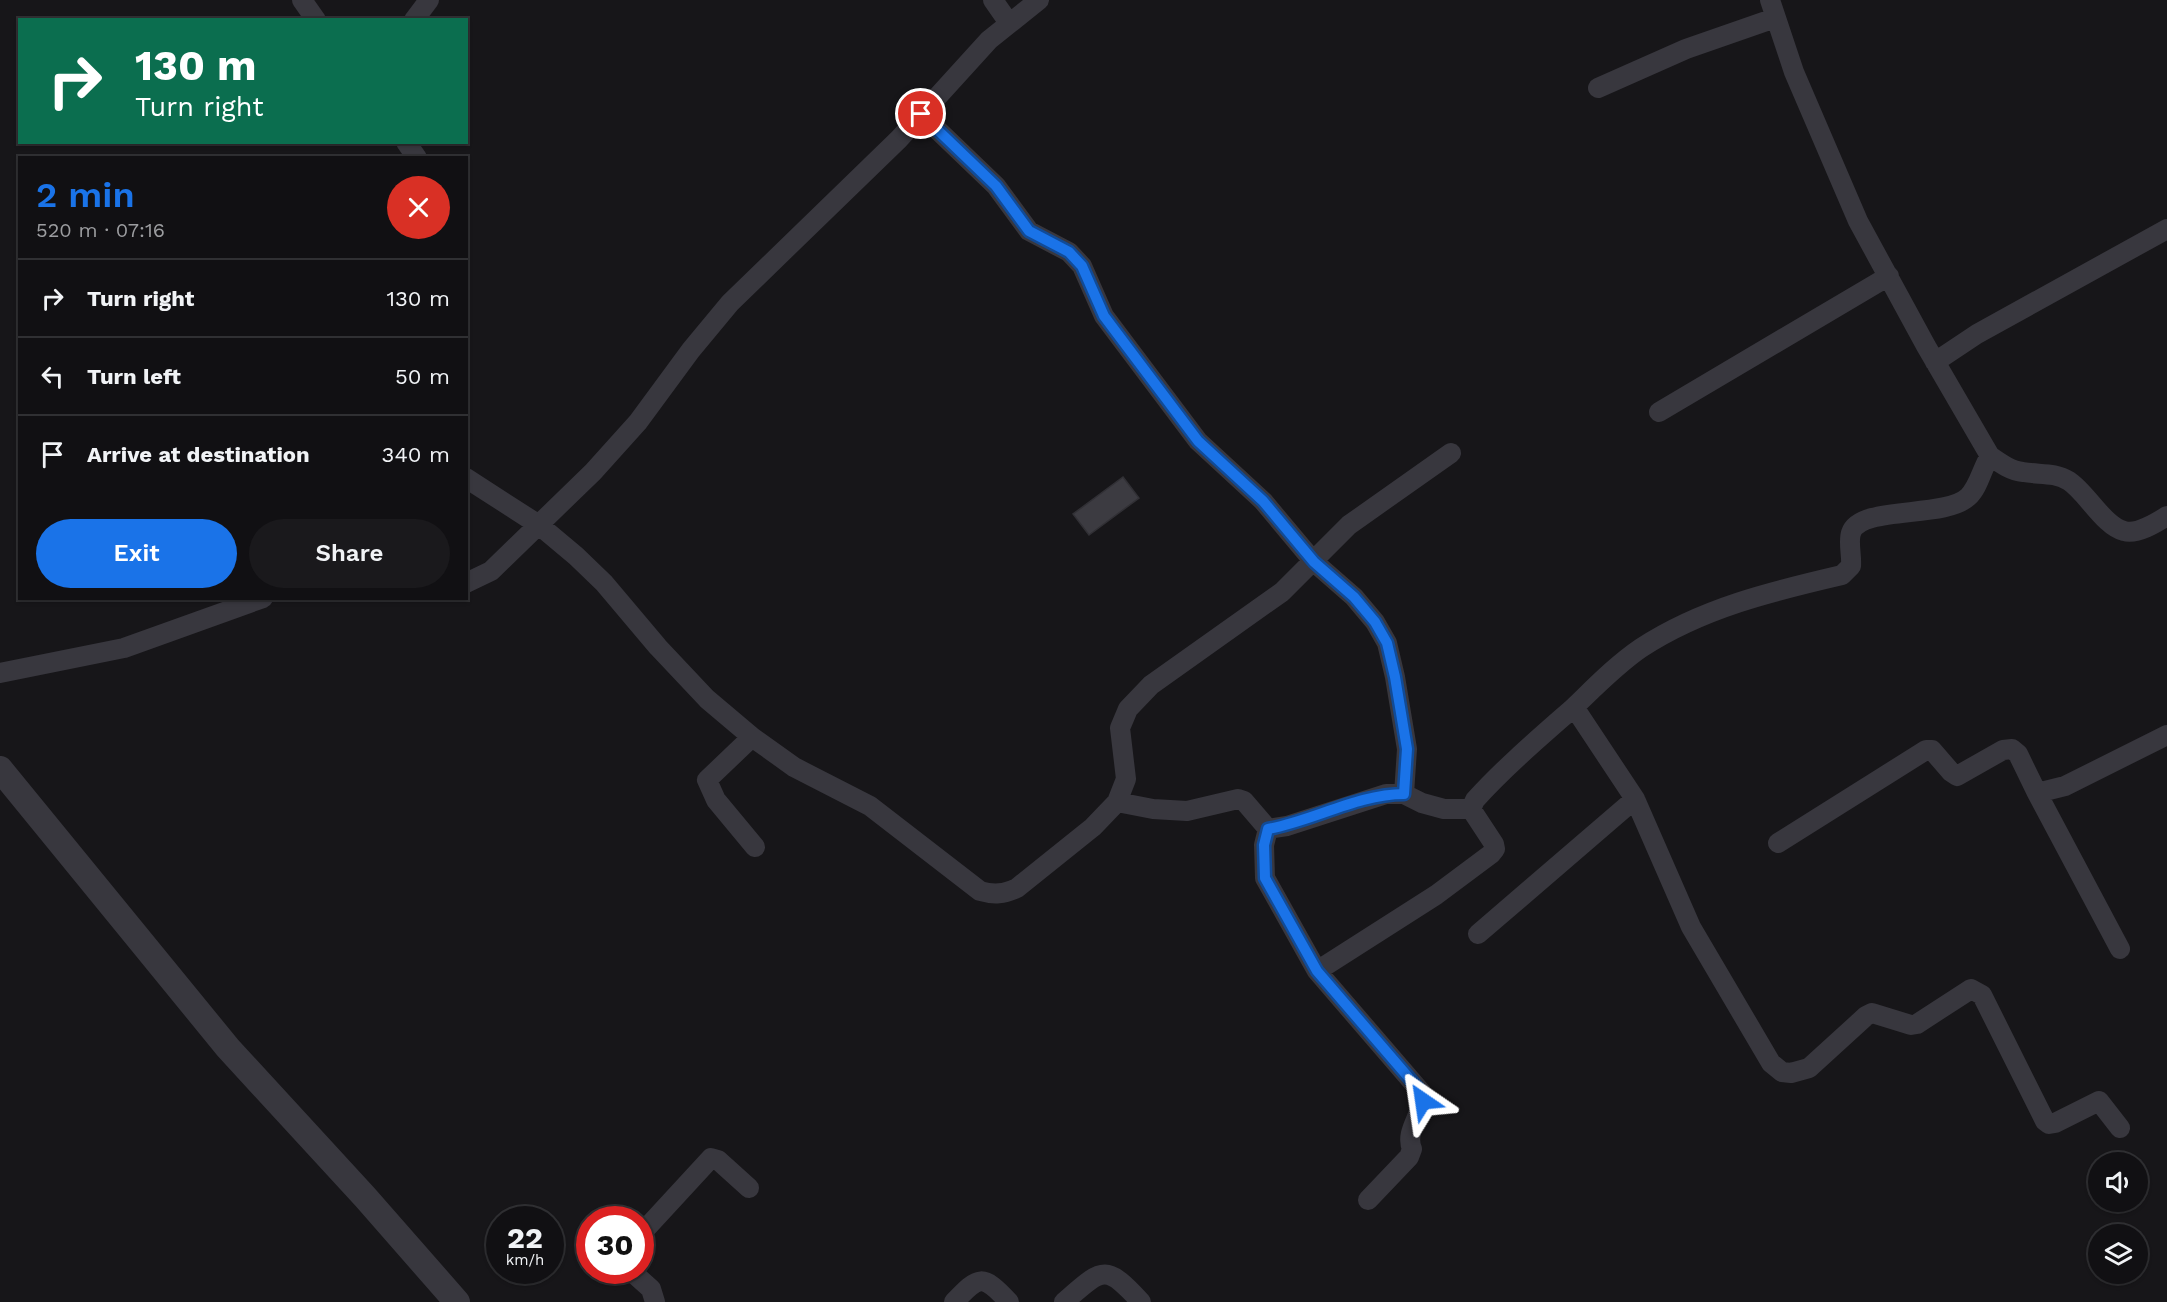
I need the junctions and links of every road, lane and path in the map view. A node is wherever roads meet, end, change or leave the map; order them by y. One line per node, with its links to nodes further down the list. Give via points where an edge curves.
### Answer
1 (302, 0): 6 (street)
2 (429, 0): 7 (street)
3 (993, 0): 8 (street)
4 (1039, 0): 8 (street)
5 (1773, 9): 9 (street); 12 (street, via 1802,91 1858,221)
6 (315, 18)
7 (416, 18)
8 (1009, 23): 10 (street)
9 (1598, 88)
10 (921, 114): 19 (street, via 730,303 638,422); 20 (street, via 996,186 1029,231 1069,252 1082,266 1104,316 1198,441 1263,501)
11 (2167, 229): 13 (street, via 1977,334)
12 (1889, 276): 13 (street); 14 (street)
13 (1935, 362): 16 (street)
14 (1659, 412)
15 (1451, 453): 20 (street, via 1349,525)
16 (1990, 456): 18 (street, via 2021,472 2054,474 2069,481 2123,531 2134,532); 24 (street, via 1974,489 1960,502 1908,514 1870,517 1856,525 1850,534 1851,566 1842,575 1762,594 1676,629 1640,649)
17 (468, 479): 19 (street)
18 (2167, 516)
19 (539, 525): 21 (street, via 491,571); 26 (street, via 604,583 699,690)
20 (1314, 562): 29 (street, via 1354,597 1387,643 1407,749); 31 (street, via 1282,592 1151,686 1128,710 1120,728 1126,779)
21 (468, 582)
22 (257, 600): 23 (street, via 124,648)
23 (0, 673)
24 (1574, 707): 30 (street); 32 (street, via 1484,790)
25 (2167, 735): 28 (street, via 2065,786)
26 (752, 737): 31 (street, via 794,766 870,806 980,891 990,894 1004,894 1017,888 1093,827); 35 (street, via 707,780 716,800)
27 (0, 770): 44 (street, via 228,1048)
28 (2037, 793): 34 (street, via 2012,749 2003,750 1957,776 1932,750 1926,750); 37 (street)
29 (1404, 794): 32 (street, via 1444,809); 33 (street, via 1386,794)
30 (1635, 799): 36 (street); 39 (street, via 1691,927 1757,1043 1782,1072 1809,1068 1872,1013 1917,1024 1971,989 1982,995 2045,1121 2055,1123 2099,1101)
31 (1117, 802): 33 (street, via 1187,811 1238,799)
32 (1471, 809): 38 (street, via 1494,844 1491,854 1436,895)
33 (1268, 829): 38 (street, via 1264,845 1265,878)
34 (1778, 843)
35 (754, 847)
36 (1478, 934)
37 (2120, 949)
38 (1317, 971): 41 (street, via 1422,1093 1423,1101 1410,1134 1409,1157)
39 (2120, 1128)
40 (749, 1188): 42 (street, via 711,1158)
41 (1368, 1200)
42 (654, 1220)
43 (646, 1284): 45 (street)
44 (457, 1302)
45 (655, 1302)
46 (954, 1302): 47 (street, via 979,1280 987,1282)
47 (1009, 1302)
48 (1064, 1302): 49 (street, via 1088,1281 1111,1274)
49 (1141, 1302)

